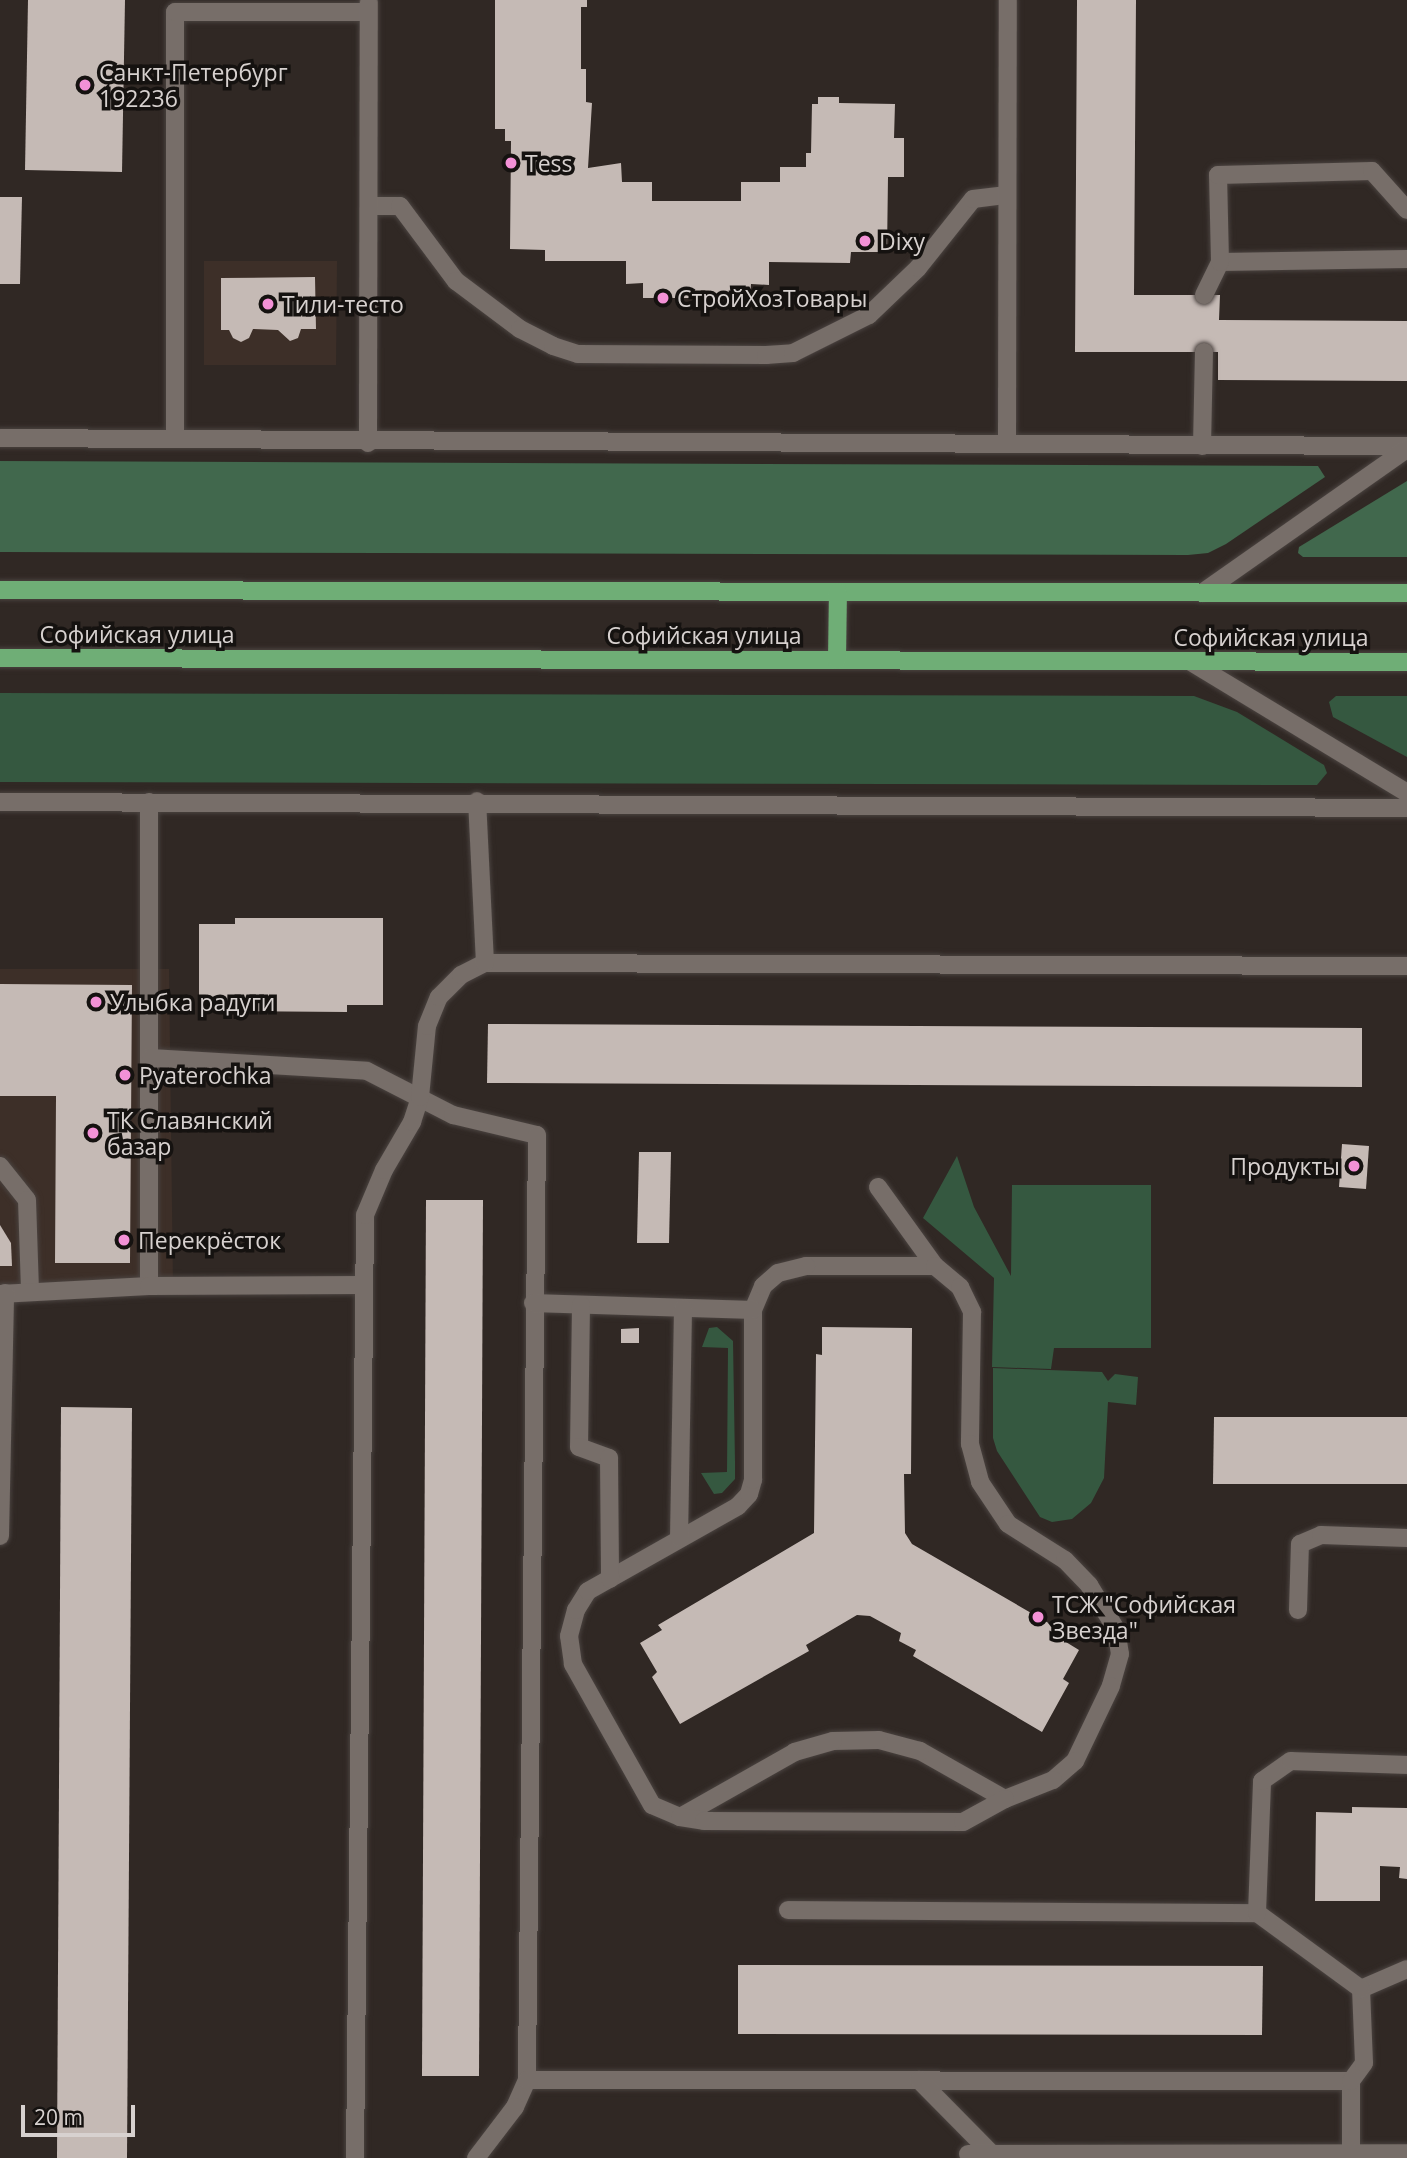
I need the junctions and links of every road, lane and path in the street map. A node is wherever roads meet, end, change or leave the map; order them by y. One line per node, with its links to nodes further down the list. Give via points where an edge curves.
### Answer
1 (1008, 0): 3 (street)
2 (369, 6): 4 (street); 10 (street, via 175,12)
3 (1007, 195): 4 (street, via 973,198 911,276 869,315 793,353 766,355 578,354 553,346 520,329 456,281 400,206); 13 (street)
4 (369, 206): 12 (street)
5 (1407, 210): 7 (street, via 1372,171 1218,175)
6 (1407, 259): 7 (street)
7 (1220, 262): 8 (street)
8 (1204, 295)
9 (1204, 352): 14 (street)
10 (174, 436): 11 (street); 12 (street)
11 (0, 438)
12 (368, 443): 13 (street)
13 (1007, 444): 14 (street)
14 (1202, 446): 15 (street)
15 (1407, 448): 18 (street)
16 (0, 590): 17 (main road, Софийская улица)
17 (838, 592): 18 (main road, Софийская улица); 21 (main road)
18 (1202, 593): 19 (main road, Софийская улица)
19 (1407, 593)
20 (0, 658): 21 (main road, Софийская улица)
21 (837, 660): 22 (main road, Софийская улица)
22 (1191, 662): 23 (main road, Софийская улица); 24 (street)
23 (1407, 662)
24 (1407, 793)
25 (477, 801): 27 (street); 28 (street); 29 (street)
26 (0, 802): 27 (street)
27 (149, 802): 31 (street)
28 (1407, 808)
29 (485, 963): 30 (street); 32 (street, via 461,975 439,997 427,1026)
30 (1407, 966)
31 (151, 1058): 32 (street, via 367,1071); 37 (street)
32 (420, 1097): 36 (street, via 365,1215); 40 (street, via 453,1115 537,1135)
33 (0, 1166): 38 (street, via 27,1200)
34 (878, 1187): 35 (street)
35 (934, 1266): 43 (street, via 806,1266 778,1273 763,1286); 50 (street, via 960,1287 972,1312 970,1444 980,1482 1008,1524 1065,1560 1089,1585 1116,1629 1120,1654 1111,1686 1075,1761 1053,1780)
36 (362, 1285): 37 (street); 63 (street)
37 (149, 1286): 38 (street)
38 (30, 1292): 39 (street)
39 (2, 1294): 44 (street)
40 (533, 1303): 41 (street); 56 (street)
41 (581, 1305): 42 (street); 47 (street, via 579,1447 609,1458)
42 (683, 1308): 43 (street); 45 (street)
43 (753, 1310): 45 (street, via 753,1480 738,1506)
44 (0, 1535)
45 (680, 1538): 47 (street)
46 (1407, 1538): 48 (street, via 1321,1535 1300,1544)
47 (610, 1579): 51 (street, via 588,1591 576,1609 569,1636 573,1664 652,1805)
48 (1298, 1609)
49 (1407, 1765): 53 (street, via 1291,1761 1262,1782)
50 (1006, 1799): 51 (street, via 962,1822 704,1821); 51 (street, via 920,1751 880,1740 833,1741 794,1752)
51 (680, 1817)
52 (788, 1910): 53 (street)
53 (1257, 1913): 55 (street)
54 (1407, 1969): 55 (street)
55 (1361, 1989): 58 (street, via 1364,2063)
56 (527, 2080): 57 (street); 64 (street, via 515,2107)
57 (919, 2080): 58 (street); 59 (street)
58 (1351, 2081): 60 (street)
59 (991, 2153): 60 (street); 62 (street)
60 (1351, 2153): 61 (street)
61 (1407, 2153)
62 (968, 2154)
63 (355, 2158)
64 (476, 2158)

